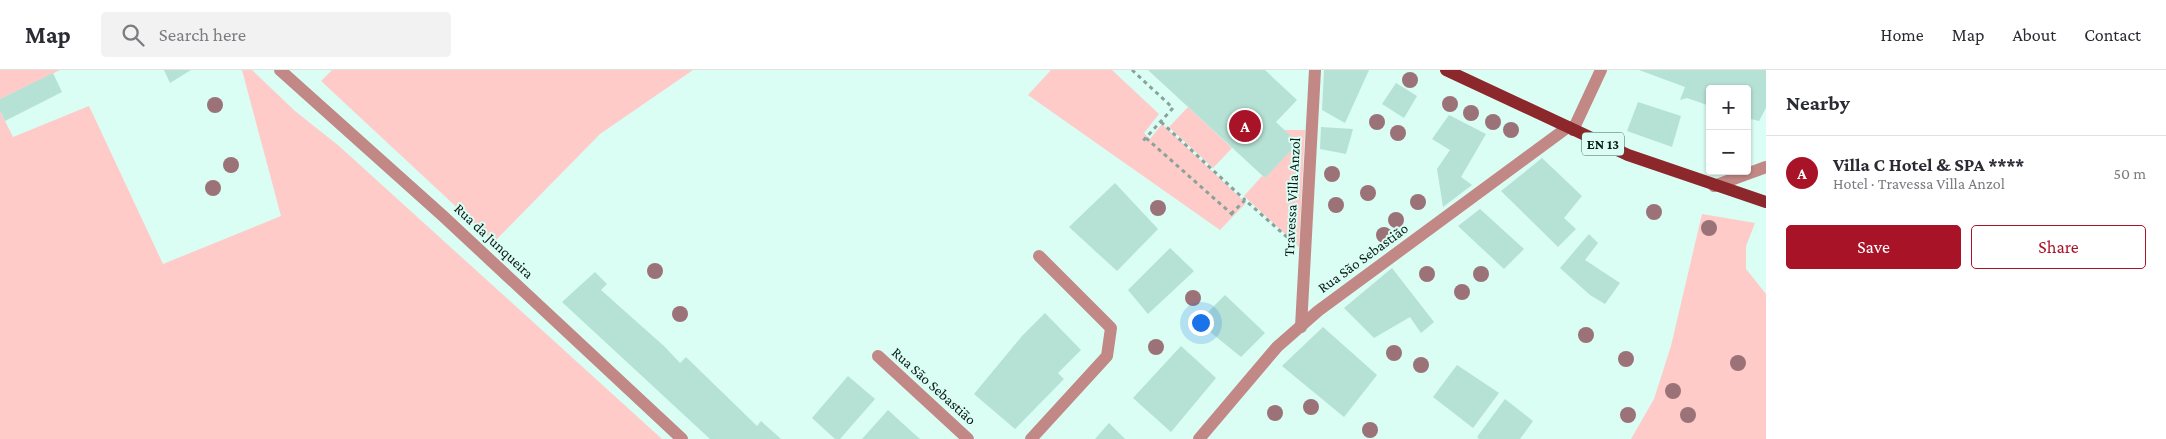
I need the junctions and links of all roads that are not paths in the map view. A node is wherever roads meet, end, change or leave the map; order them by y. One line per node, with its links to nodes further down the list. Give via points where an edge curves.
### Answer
1 (280, 70): 12 (street, Rua da Junqueira)
2 (1314, 70): 10 (street, Travessa Villa Anzol)
3 (1446, 70): 5 (main road, EN 13)
4 (1601, 70): 5 (street)
5 (1570, 128): 7 (main road, EN 13, via 1628,155); 10 (street, Rua São Sebastião)
6 (1762, 170): 7 (street)
7 (1714, 186): 8 (main road, EN 13)
8 (1766, 202)
9 (1039, 256): 14 (street, via 1111,328 1107,356)
10 (1300, 326): 15 (street, Rua São Sebastião, via 1277,347)
11 (878, 356): 13 (street, Rua São Sebastião)
12 (682, 439)
13 (968, 439)
14 (1031, 439)
15 (1199, 439)

